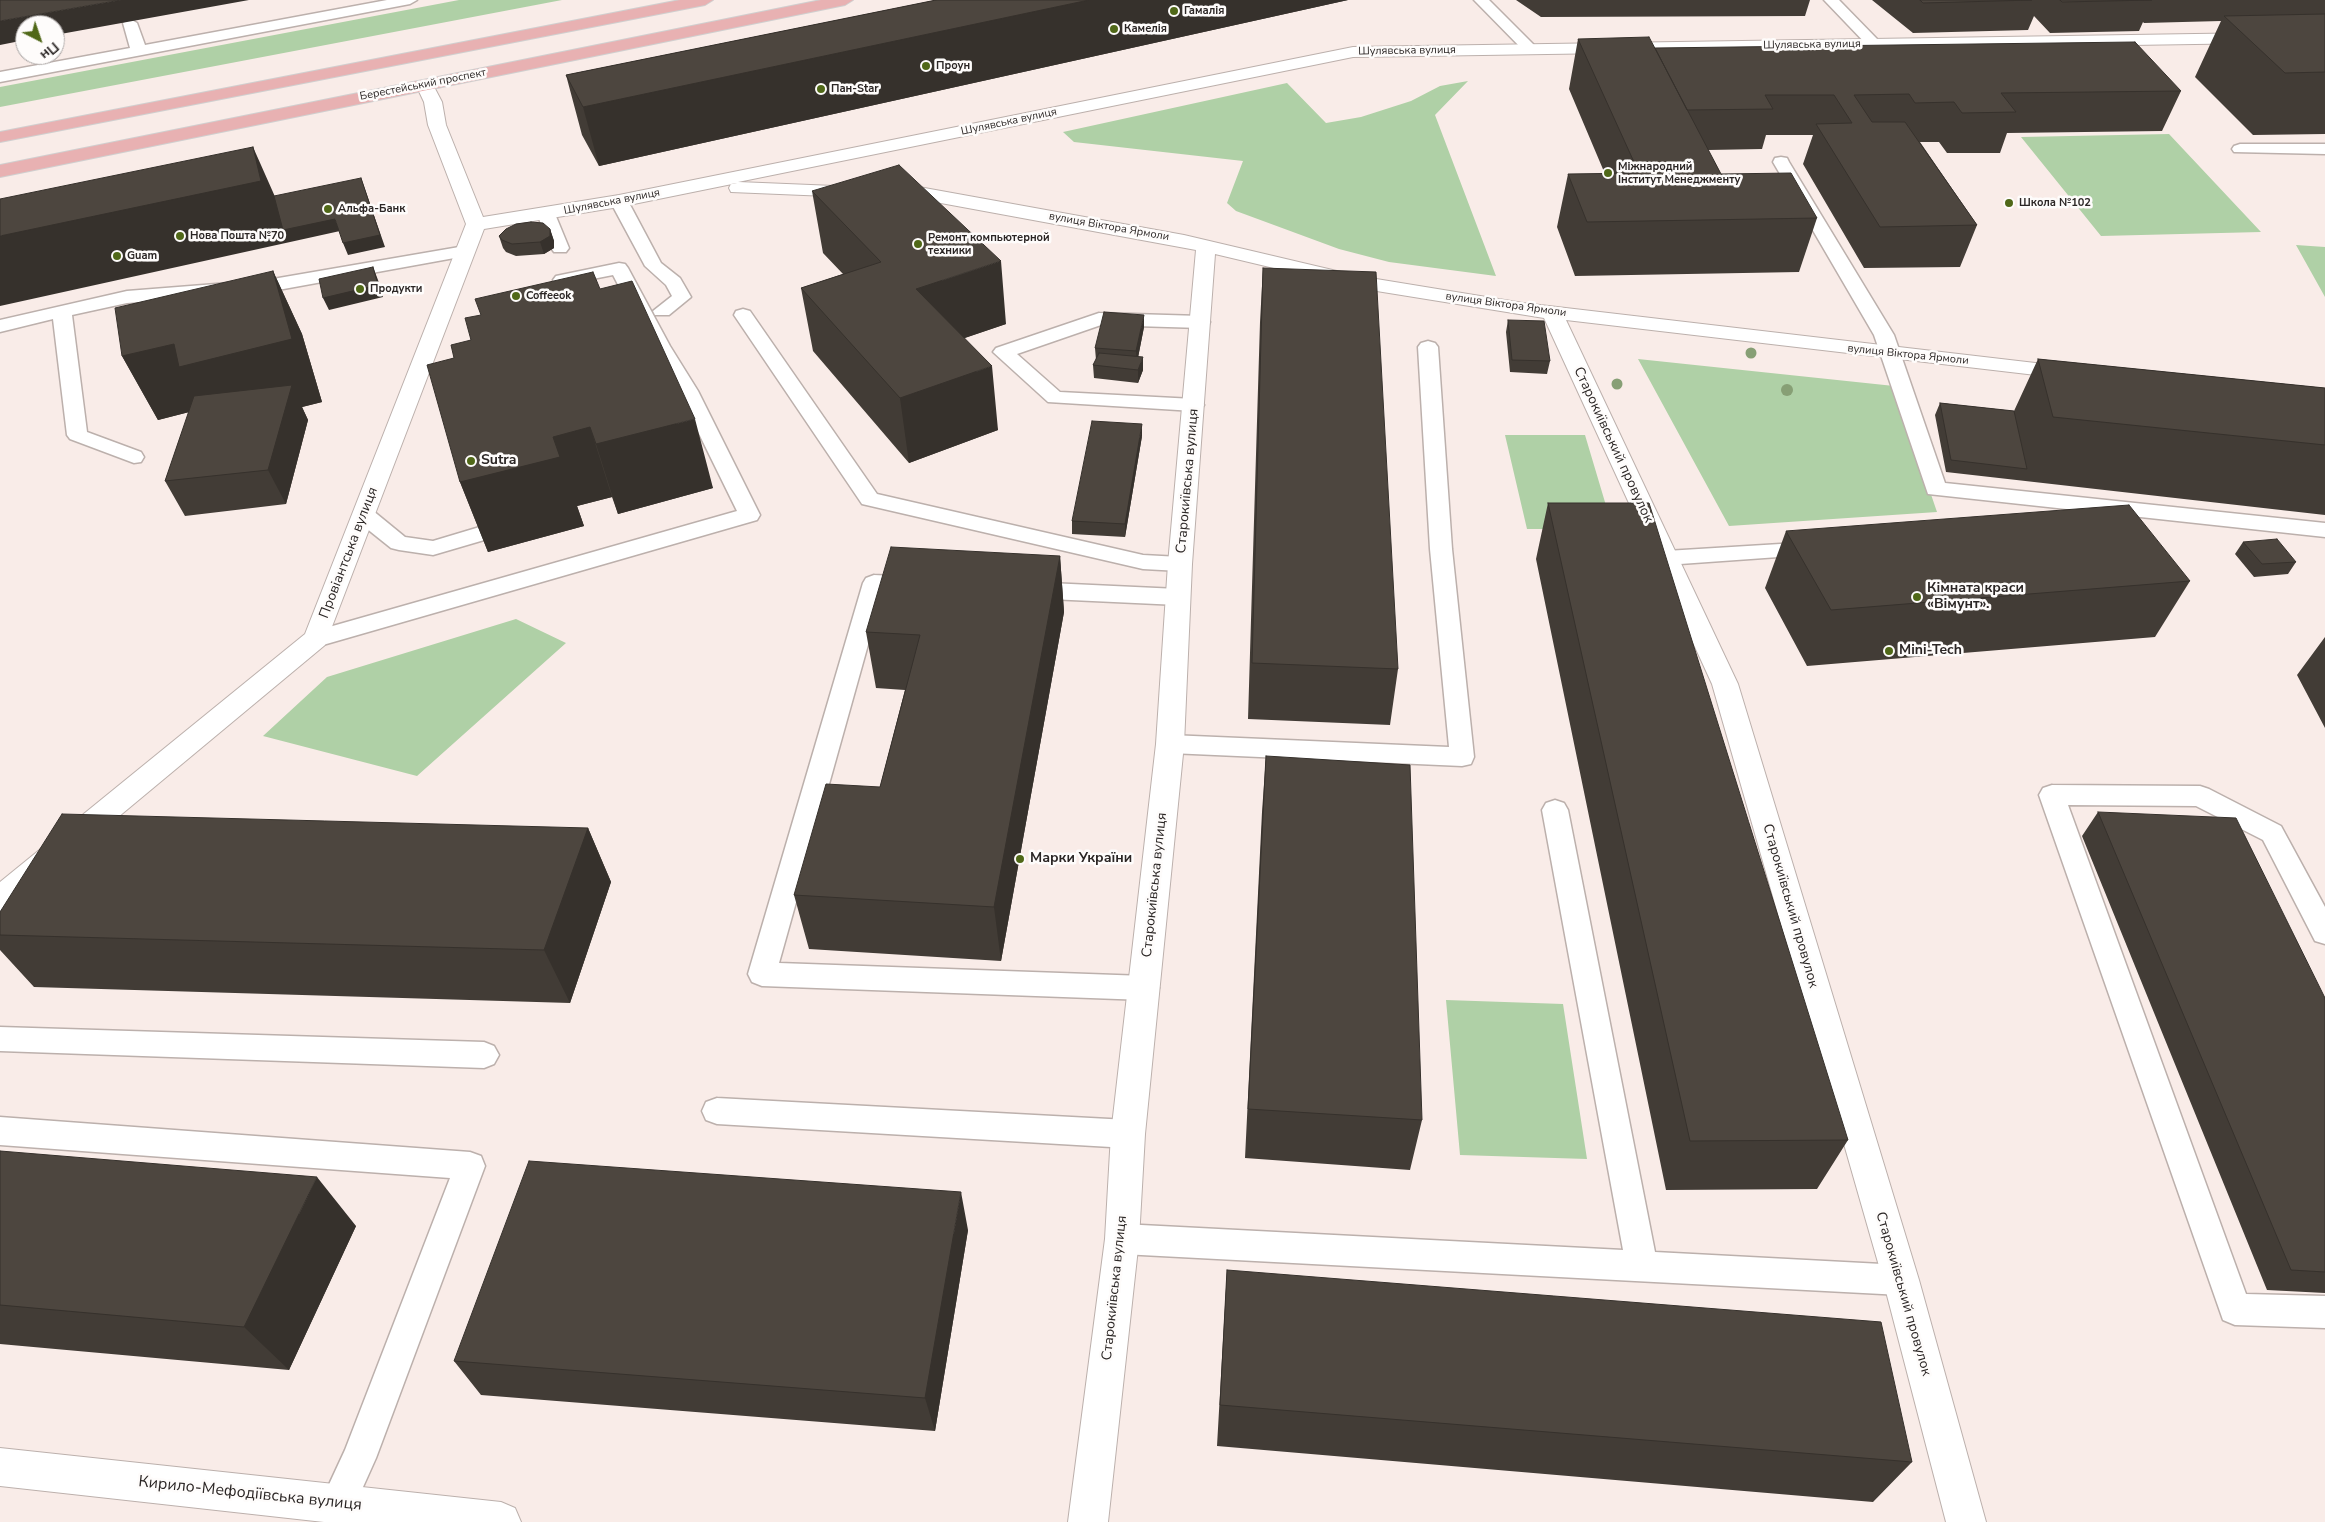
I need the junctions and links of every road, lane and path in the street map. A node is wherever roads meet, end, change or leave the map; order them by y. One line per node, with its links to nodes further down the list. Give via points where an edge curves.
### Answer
1 (410, 0): 10 (lane)
2 (705, 0): 13 (main road)
3 (845, 0): 12 (main road, Берестейський проспект)
4 (1481, 0): 9 (lane)
5 (1831, 0): 8 (lane)
6 (130, 23): 10 (lane)
7 (2325, 37): 8 (street, Шулявська вулиця)
8 (1874, 44): 9 (street, Шулявська вулиця)
9 (1531, 50): 18 (street, Шулявська вулиця, via 1353,52)
10 (139, 51): 11 (lane)
11 (0, 77)
12 (425, 85): 17 (main road, Берестейський проспект); 21 (street, via 433,102 437,125)
13 (0, 137)
14 (2240, 149): 15 (lane)
15 (2325, 150)
16 (1781, 162): 33 (lane)
17 (0, 171)
18 (692, 187): 19 (street, Шулявська вулиця); 22 (street, вулиця Віктора Ярмоли, via 919,193)
19 (619, 201): 20 (street, Шулявська вулиця); 26 (lane, via 654,266 674,282 682,297)
20 (546, 214): 21 (street, Шулявська вулиця); 23 (lane)
21 (476, 224): 24 (street, Провіантська вулиця)
22 (1206, 246): 28 (street, вулиця Віктора Ярмоли, via 1358,282); 30 (street, Старокиївська вулиця)
23 (560, 248)
24 (465, 251): 27 (lane, via 267,286 127,297); 37 (street, Провіантська вулиця)
25 (552, 282): 46 (lane, via 619,268 688,391 749,514)
26 (662, 311)
27 (62, 312): 31 (lane); 36 (lane, via 77,435)
28 (1552, 312): 33 (street, вулиця Віктора Ярмоли); 41 (street, Старокиївський провулок)
29 (742, 315): 42 (lane, via 870,499 1143,562)
30 (1201, 322): 35 (street, Старокиївська вулиця); 35 (lane, via 1099,318 1003,352 1055,398)
31 (0, 326)
32 (1428, 347): 47 (lane, via 1442,549 1462,756)
33 (1892, 354): 34 (street, вулиця Віктора Ярмоли); 38 (lane, via 1936,489)
34 (2089, 375)
35 (1194, 405): 42 (street, Старокиївська вулиця)
36 (134, 457)
37 (364, 515): 39 (lane, via 399,543 433,548); 46 (street, Провіантська вулиця)
38 (2325, 530)
39 (482, 533)
40 (1833, 548): 41 (lane)
41 (1666, 558): 59 (street, Старокиївський провулок, via 1725,684)
42 (1180, 564): 45 (street, Старокиївська вулиця)
43 (933, 586): 51 (lane, via 874,583 762,974)
44 (1002, 589): 45 (lane)
45 (1178, 597): 47 (street, Старокиївська вулиця)
46 (316, 638): 49 (street, Провіантська вулиця)
47 (1170, 744): 51 (street, Старокиївська вулиця)
48 (1555, 810): 58 (lane)
49 (0, 899)
50 (2325, 933): 60 (lane, via 2272,833 2200,796 2052,796 2235,1309)
51 (1145, 988): 56 (street, Старокиївська вулиця)
52 (0, 1039): 53 (lane)
53 (484, 1055)
54 (717, 1111): 56 (lane)
55 (0, 1131): 62 (lane, via 470,1166 359,1458)
56 (1128, 1134): 57 (street, Старокиївська вулиця)
57 (1122, 1240): 58 (lane); 64 (street, Старокиївська вулиця)
58 (1642, 1265): 59 (lane)
59 (1901, 1280): 65 (street, Старокиївський провулок)
60 (2325, 1312)
61 (0, 1467): 62 (street, Кирило-Мефодіївська вулиця)
62 (338, 1504): 63 (street, Кирило-Мефодіївська вулиця)
63 (501, 1522)
64 (1088, 1522)
65 (1966, 1522)

